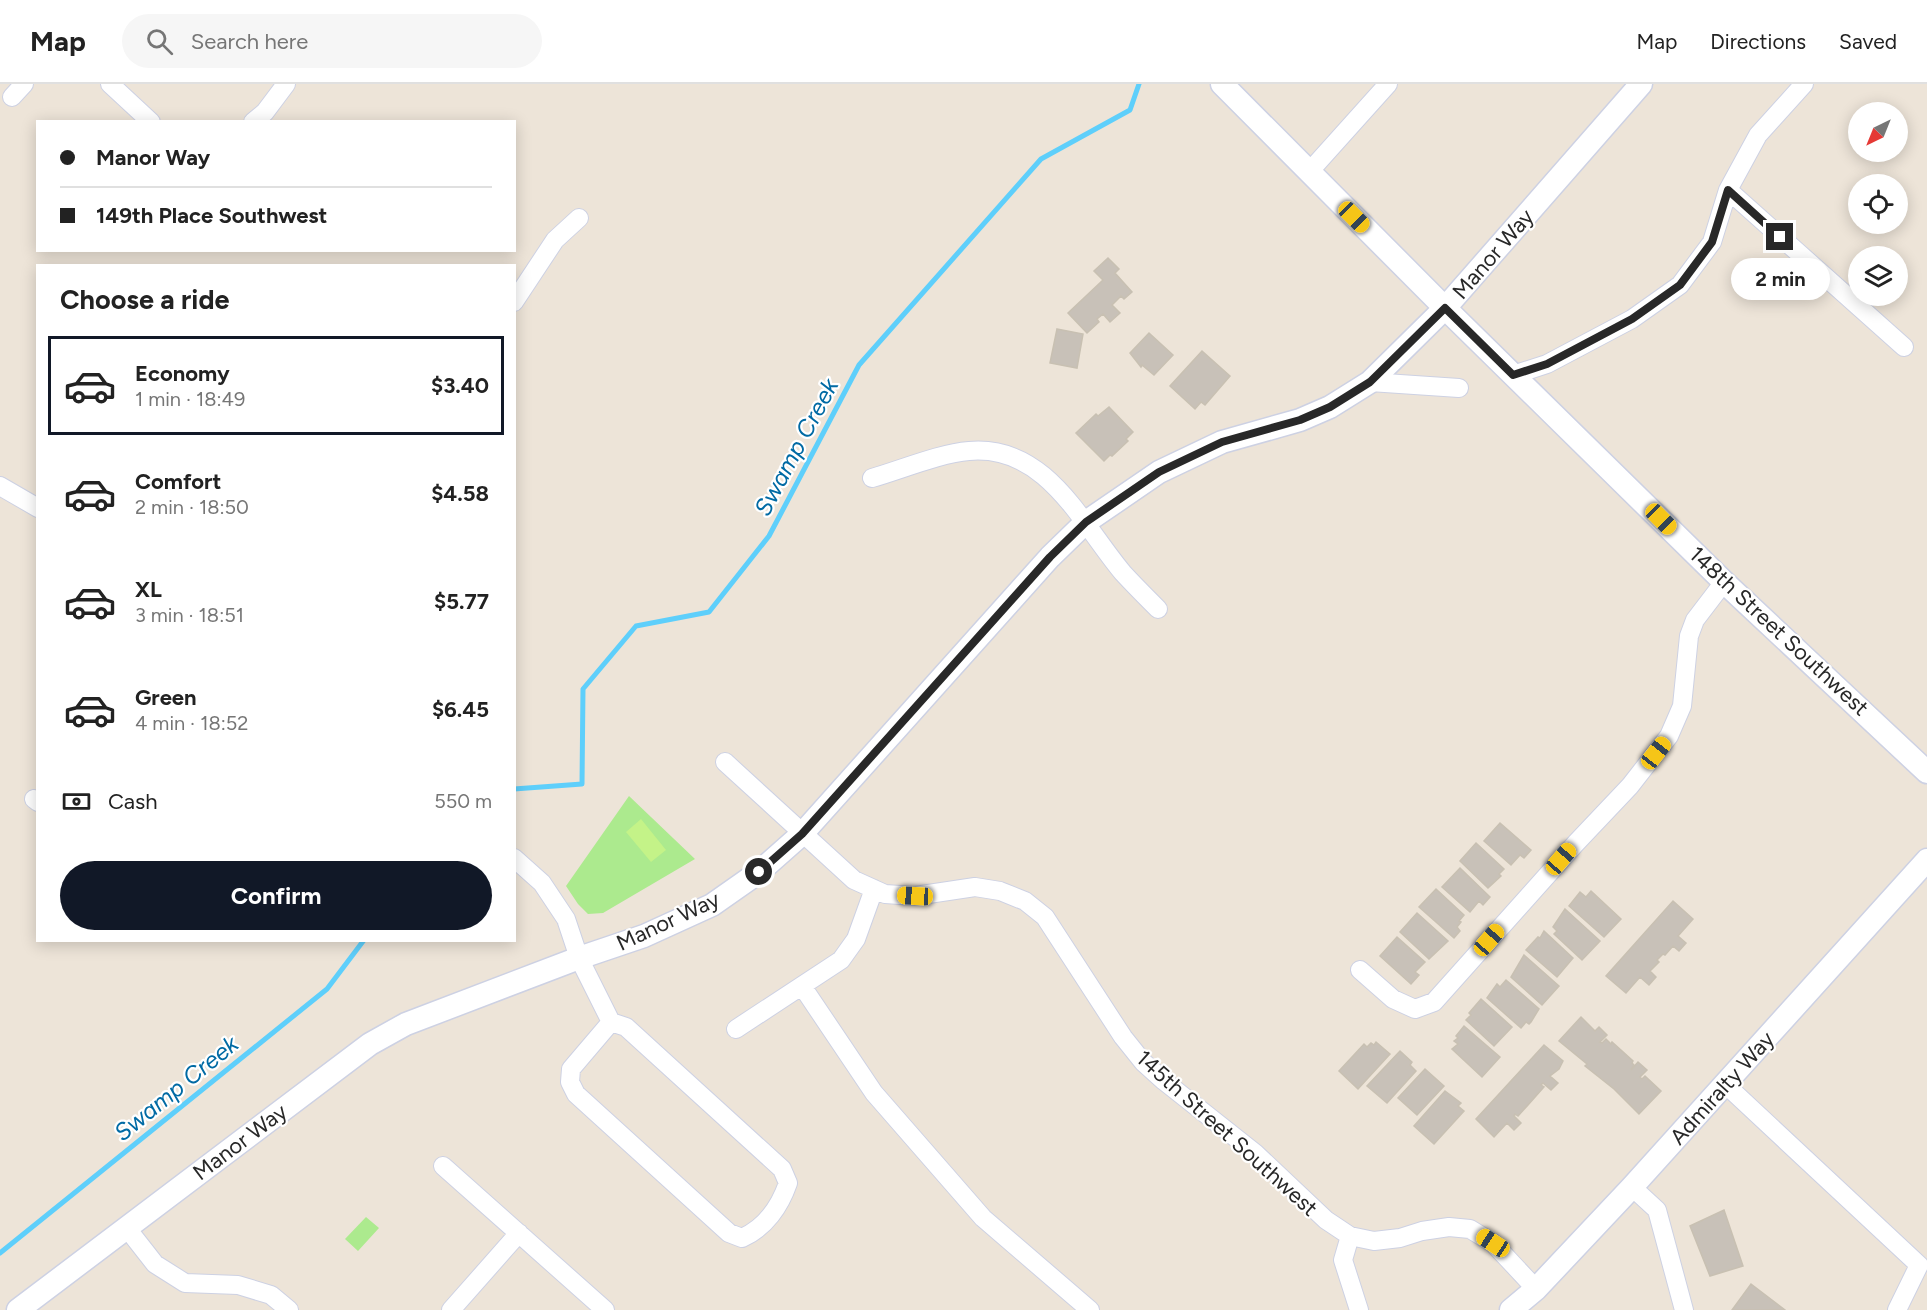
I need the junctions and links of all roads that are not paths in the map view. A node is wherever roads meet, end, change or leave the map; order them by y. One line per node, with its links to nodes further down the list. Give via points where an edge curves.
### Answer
1 (110, 84): 7 (street)
2 (286, 84): 8 (street)
3 (1388, 84): 9 (street)
4 (1641, 84): 13 (street, Manor Way)
5 (1804, 84): 10 (street, via 1758,135)
6 (1225, 85): 9 (street, 148th Street Southwest)
7 (149, 120)
8 (255, 120)
9 (1309, 172): 13 (street, 148th Street Southwest)
10 (1728, 190): 14 (street); 15 (street, via 1712,242 1680,285 1632,319 1547,364)
11 (579, 218): 12 (street, via 555,240)
12 (516, 299)
13 (1445, 308): 15 (street, 148th Street Southwest); 16 (street, Manor Way)
14 (1904, 347)
15 (1513, 375): 22 (street, 148th Street Southwest)
16 (1370, 382): 17 (street); 21 (street, Manor Way, via 1300,420 1222,442 1159,472)
17 (1459, 388)
18 (872, 478): 21 (street, via 959,453 996,451 1039,471)
19 (0, 486): 20 (street)
20 (36, 507)
21 (1086, 522): 23 (street, via 1123,572); 26 (street, Manor Way, via 1050,557)
22 (1724, 582): 25 (street, 148th Street Southwest); 31 (street, via 1695,620 1689,636 1682,706 1669,736 1630,786 1434,1002 1415,1009 1393,999)
23 (1158, 609)
24 (725, 762): 26 (street, 145th Street Southwest)
25 (1927, 772)
26 (802, 834): 29 (street, 145th Street Southwest, via 854,880); 30 (street, Manor Way, via 759,872 712,904 644,936)
27 (516, 860): 30 (street, via 542,883 566,920)
28 (1927, 860): 35 (street, Admiralty Way)
29 (874, 889): 32 (street, via 856,939 841,960); 40 (street, 145th Street Southwest, via 885,894 915,896 975,887 1025,901 1046,917 1143,1062 1255,1153 1326,1220)
30 (579, 958): 33 (street); 38 (street, Manor Way, via 406,1024 370,1044)
31 (1360, 970)
32 (802, 986): 34 (street); 46 (street, via 874,1093 983,1218)
33 (611, 1022): 33 (street, via 572,1069 570,1082 576,1094 729,1233 742,1238 751,1234 781,1202 788,1183 782,1169 626,1027)
34 (736, 1029)
35 (1725, 1084): 37 (street, Admiralty Way); 50 (street, via 1919,1265)
36 (443, 1166): 39 (street)
37 (1632, 1187): 41 (street, Admiralty Way); 49 (street, via 1657,1210)
38 (126, 1227): 42 (street, Manor Way); 43 (street, via 155,1264 185,1283 238,1285 272,1295)
39 (519, 1233): 44 (street); 45 (street)
40 (1350, 1236): 41 (street, 145th Street Southwest, via 1374,1241 1449,1227 1470,1229 1493,1243); 47 (street, via 1343,1260)
41 (1536, 1289): 48 (street, Admiralty Way)
42 (18, 1310)
43 (289, 1310)
44 (451, 1310)
45 (605, 1310)
46 (1090, 1310)
47 (1359, 1310)
48 (1511, 1310)
49 (1684, 1310)
50 (1897, 1310)

